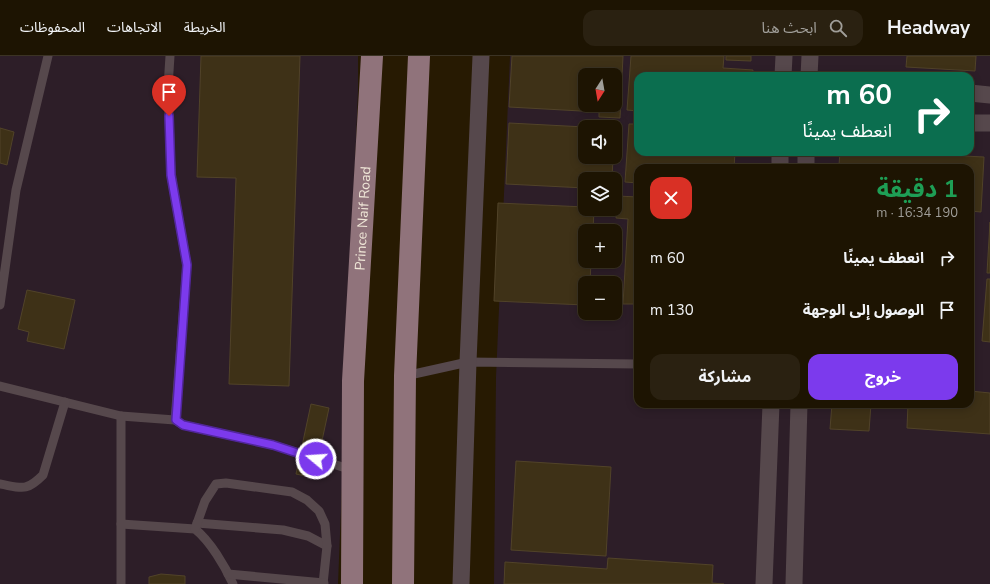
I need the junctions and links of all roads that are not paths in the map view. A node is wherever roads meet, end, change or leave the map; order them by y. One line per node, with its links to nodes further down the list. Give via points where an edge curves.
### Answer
1 (48, 56): 14 (lane, via 16,190)
2 (170, 56): 23 (lane, via 168,87 171,175 187,265)
3 (372, 56): 24 (main road, Prince Naif Road, via 353,381)
4 (419, 56): 17 (main road)
5 (481, 56): 15 (street)
6 (784, 56): 8 (street)
7 (810, 56): 9 (street)
8 (783, 72)
9 (809, 72)
10 (974, 93): 11 (street)
11 (990, 95)
12 (974, 123): 13 (street)
13 (990, 123)
14 (0, 305)
15 (468, 362): 16 (lane); 17 (lane); 35 (street)
16 (634, 364)
17 (405, 376): 34 (main road)
18 (0, 386): 19 (lane)
19 (65, 402): 22 (lane); 25 (lane, via 43,475 34,484 24,488)
20 (771, 408): 36 (street)
21 (799, 408): 37 (street)
22 (121, 416): 23 (lane); 26 (lane)
23 (176, 420): 24 (lane, via 183,425 273,445)
24 (352, 470): 33 (main road, Prince Naif Road)
25 (0, 484)
26 (121, 524): 27 (lane); 31 (lane)
27 (196, 526): 28 (lane, via 283,530 308,536); 28 (lane, via 205,501 216,484 226,483 292,492 307,500 319,511 325,524); 29 (lane)
28 (327, 546): 30 (lane)
29 (228, 574): 30 (lane); 32 (lane)
30 (324, 583)
31 (121, 584)
32 (233, 584)
33 (352, 584)
34 (404, 584)
35 (461, 584)
36 (764, 584)
37 (794, 584)

